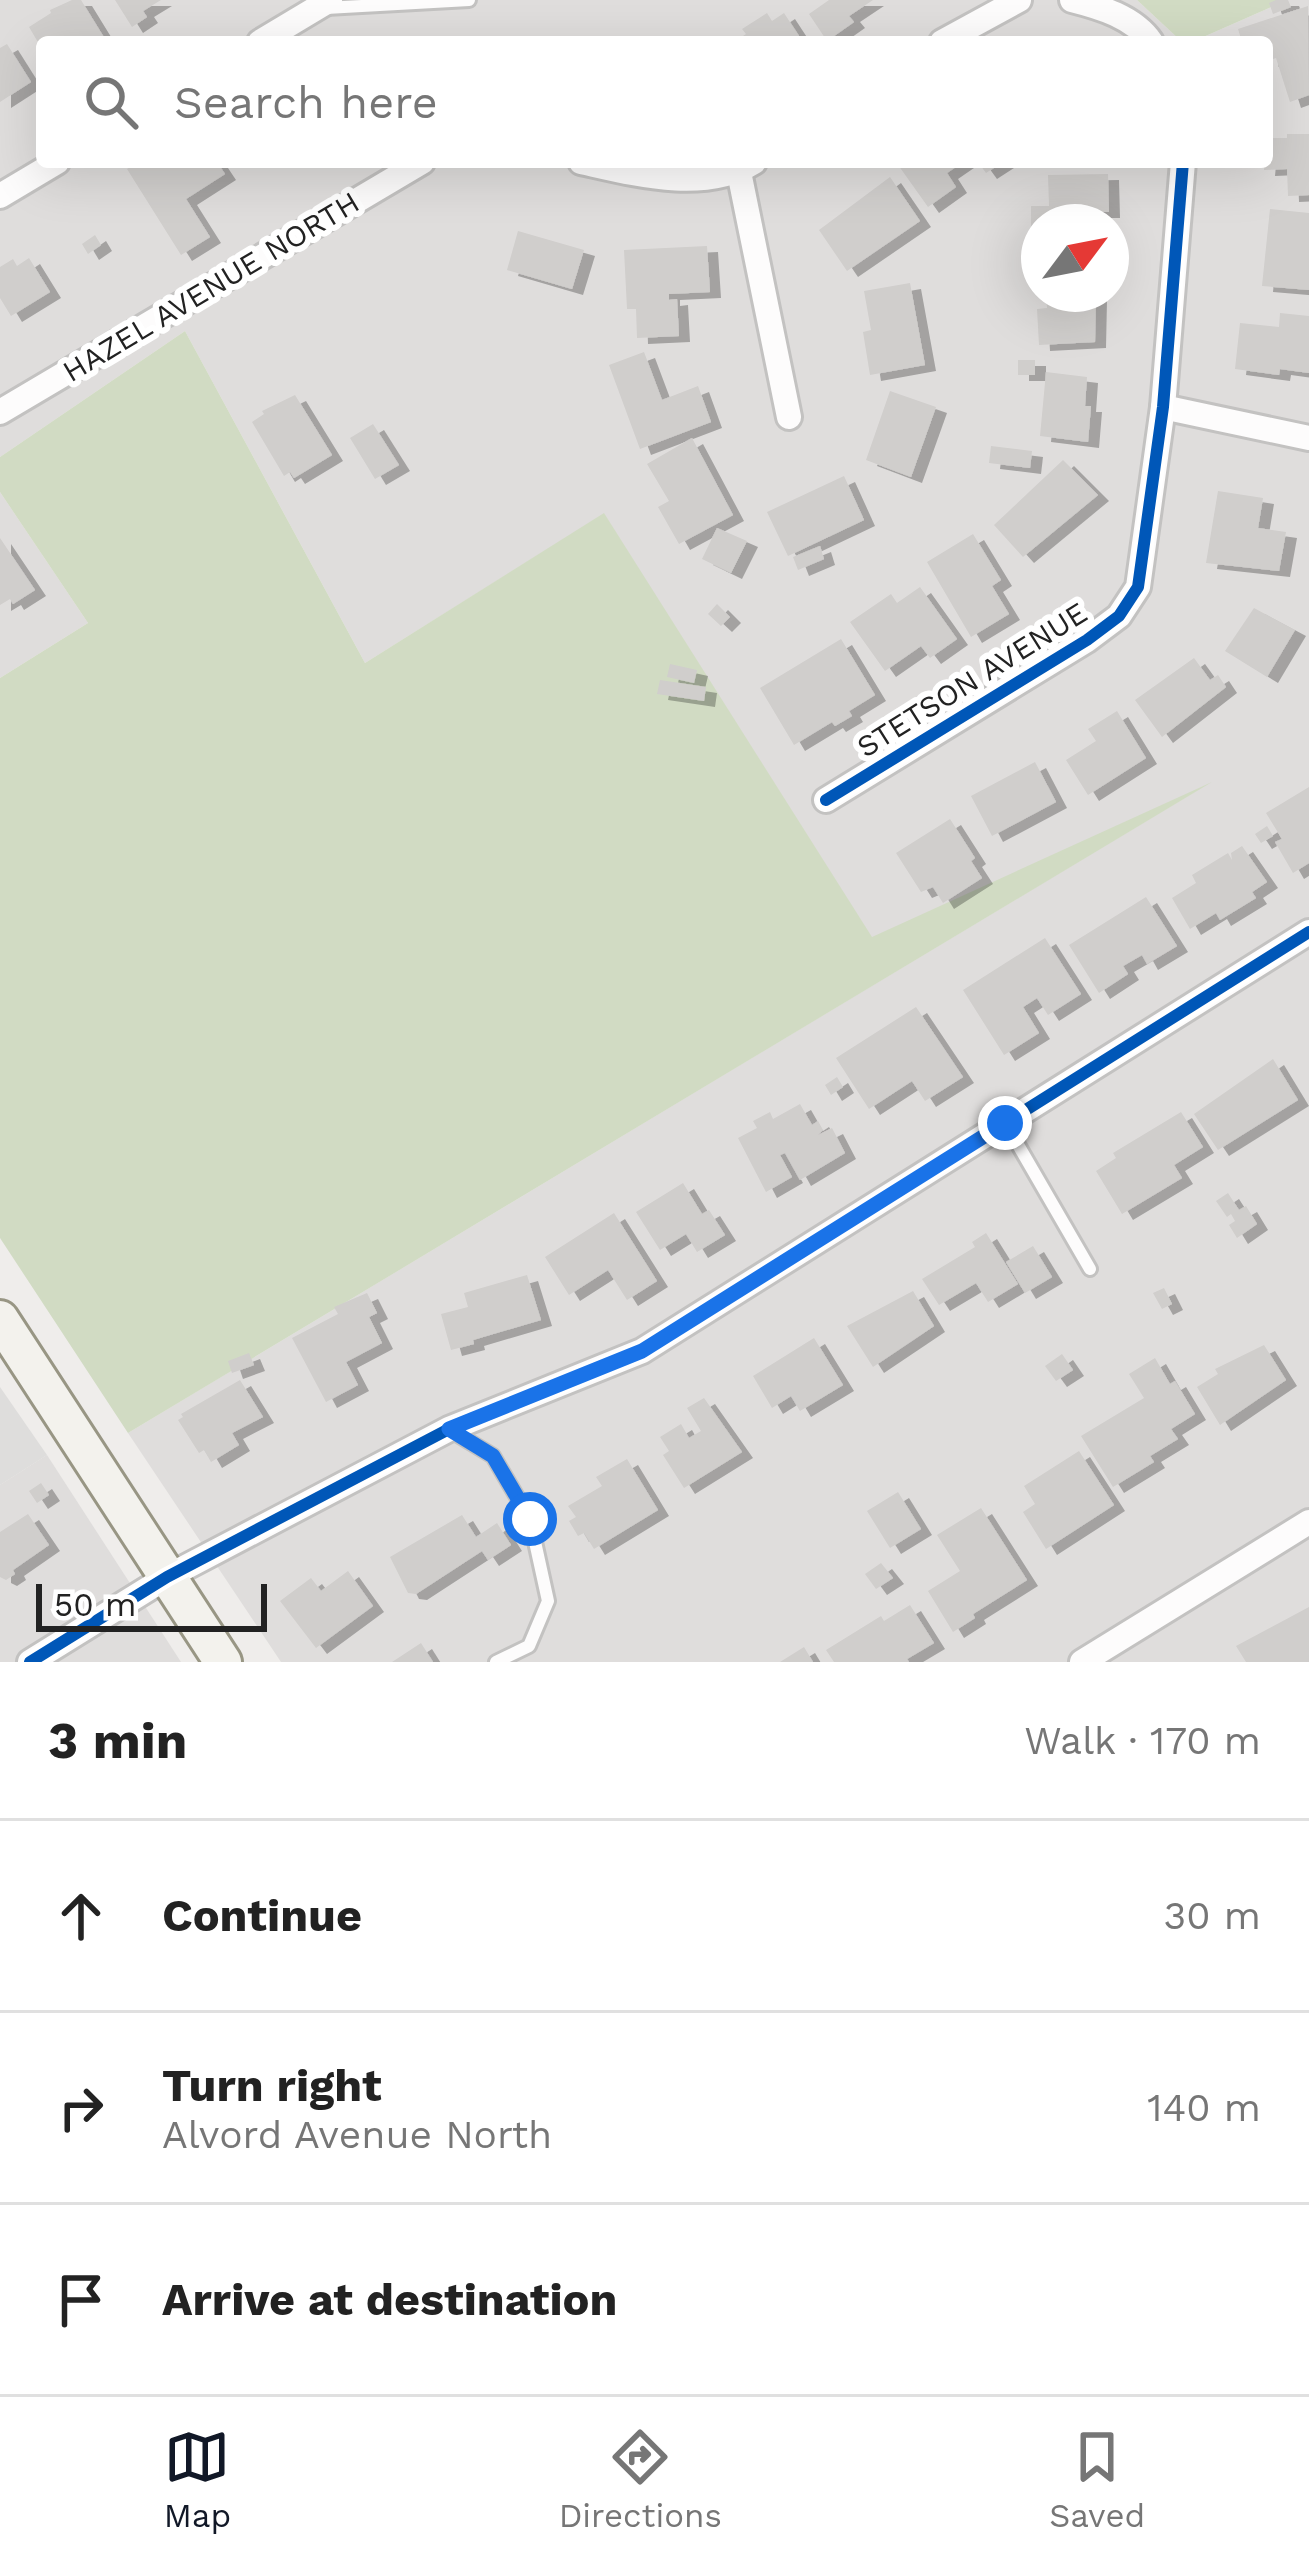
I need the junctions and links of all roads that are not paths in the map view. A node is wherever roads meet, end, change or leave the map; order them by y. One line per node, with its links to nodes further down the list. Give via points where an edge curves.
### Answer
1 (469, 0): 4 (lane)
2 (1019, 0): 6 (street)
3 (1072, 0): 7 (street, via 1103,7)
4 (323, 4): 5 (street)
5 (270, 36)
6 (953, 36)
7 (1145, 36)
8 (47, 168): 14 (street)
9 (412, 168): 16 (street, HAZEL AVENUE NORTH)
10 (608, 168): 11 (street, via 701,179)
11 (742, 168)
12 (746, 168): 17 (street)
13 (1183, 168): 15 (street, STETSON AVENUE)
14 (0, 196)
15 (1163, 407): 18 (street); 19 (street, STETSON AVENUE, via 1138,587 1118,616)
16 (0, 412)
17 (789, 418)
18 (1309, 437)
19 (826, 800)
20 (1309, 932): 21 (street)
21 (1005, 1123): 22 (lane); 24 (street, via 642,1351)
22 (1090, 1269)
23 (0, 1319): 26 (main road)
24 (449, 1429): 26 (street); 29 (lane, via 493,1456 530,1519 548,1601 529,1646)
25 (1309, 1522): 30 (street)
26 (167, 1577): 27 (street); 28 (main road)
27 (30, 1662)
28 (224, 1662)
29 (496, 1662)
30 (1082, 1662)

